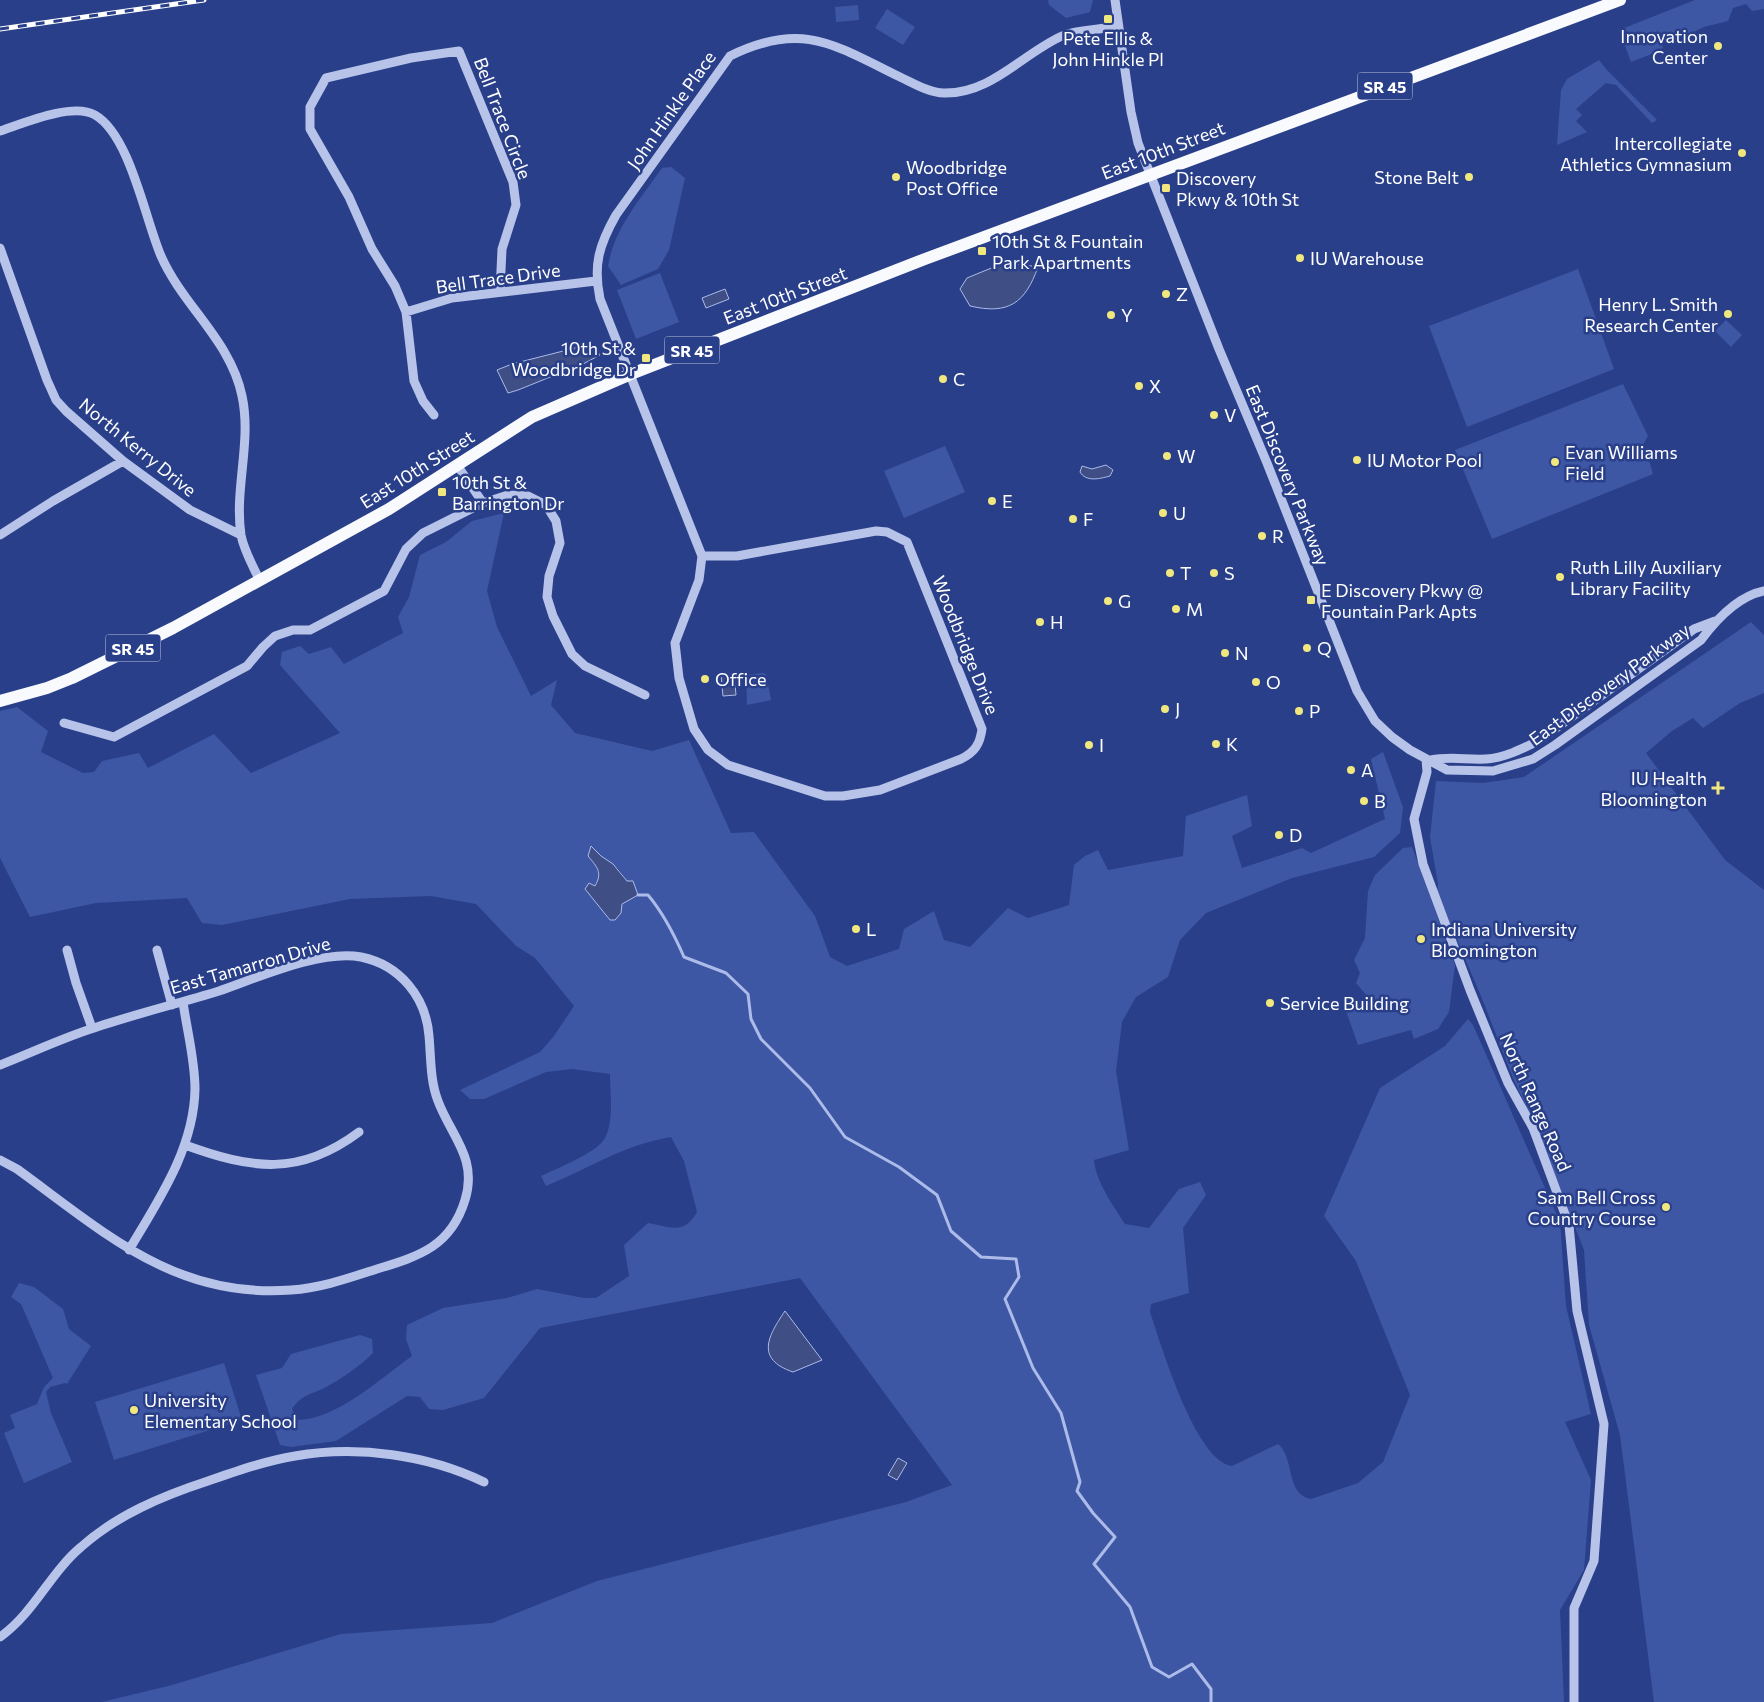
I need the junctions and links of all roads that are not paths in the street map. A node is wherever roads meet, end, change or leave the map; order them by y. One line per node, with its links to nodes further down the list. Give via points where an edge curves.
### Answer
1 (1114, 0): 3 (street, East Discovery Parkway)
2 (1620, 0): 5 (main road, East 10th Street / SR 45)
3 (1118, 26): 5 (street, East Discovery Parkway, via 1132,120); 7 (street, John Hinkle Place, via 1064,35 987,83 969,91 942,94 812,38 789,37 748,46 730,56 616,215 596,263)
4 (0, 131): 16 (street, via 71,111 86,111 114,132 171,278 217,340 239,382 246,427 240,500)
5 (1151, 174): 10 (main road, East 10th Street / SR 45); 24 (street, East Discovery Parkway, via 1357,691 1375,721 1392,738)
6 (0, 248): 12 (street, North Kerry Drive, via 51,392 66,412)
7 (596, 281): 8 (street, Bell Trace Drive); 10 (street, John Hinkle Place, via 600,299)
8 (500, 292): 9 (street, Bell Trace Drive, via 452,298); 9 (street, Bell Trace Circle, via 502,249 516,205 513,182 459,52 403,60 326,78 310,107 310,129 349,197)
9 (406, 312): 11 (street, via 414,381)
10 (631, 374): 13 (main road, East 10th Street / SR 45, via 532,417); 17 (street, Woodbridge Drive)
11 (434, 415)
12 (123, 461): 15 (street); 16 (street, North Kerry Drive, via 184,506)
13 (457, 465): 14 (street); 18 (main road, East 10th Street / SR 45, via 390,509)
14 (483, 503): 21 (street, via 508,495 528,496 546,506 556,521 560,543 549,576 547,597 572,654 585,666); 23 (street, via 423,533 406,549 384,591 310,630 293,630 276,636 262,646 247,666 114,737)
15 (0, 535)
16 (241, 535): 18 (street)
17 (702, 556): 17 (street, Woodbridge Drive, via 699,580 675,643 682,693 690,720 714,756 728,765 824,796 843,796 880,790 961,759 980,742 982,729 907,542 887,532 876,531 737,556)
18 (260, 581): 22 (main road, East 10th Street / SR 45, via 72,678)
19 (1764, 590): 20 (street, East Discovery Parkway)
20 (1715, 621): 24 (street, East Discovery Parkway, via 1694,629 1538,741 1513,753 1488,759); 24 (street, East Discovery Parkway, via 1701,640 1533,759 1493,771 1470,772 1447,770)
21 (645, 695)
22 (0, 701)
23 (64, 723)
24 (1428, 759): 37 (street, North Range Road, via 1414,819 1423,864 1470,990 1508,1083 1533,1128 1569,1225 1577,1311 1604,1424 1594,1561 1574,1608)
25 (67, 950): 29 (street)
26 (157, 950): 28 (street)
27 (183, 1002): 28 (street, East Tamarron Drive); 32 (street, via 194,1089); 34 (street, East Tamarron Drive, via 327,956 361,957 389,968 412,990 423,1009 434,1090 464,1150 467,1193 453,1227 428,1250 405,1261 310,1287 260,1290 214,1284 178,1274)
28 (172, 1006): 29 (street, East Tamarron Drive)
29 (92, 1028): 30 (street, East Tamarron Drive)
30 (0, 1065)
31 (359, 1132): 32 (street, via 322,1154 280,1164 231,1161)
32 (185, 1145): 34 (street, via 163,1192)
33 (0, 1160): 34 (street, East Tamarron Drive)
34 (129, 1250)
35 (484, 1482): 36 (street, via 418,1459 359,1452 297,1455 230,1474 145,1505 105,1527 79,1548 25,1614)
36 (0, 1637)
37 (1574, 1702)

